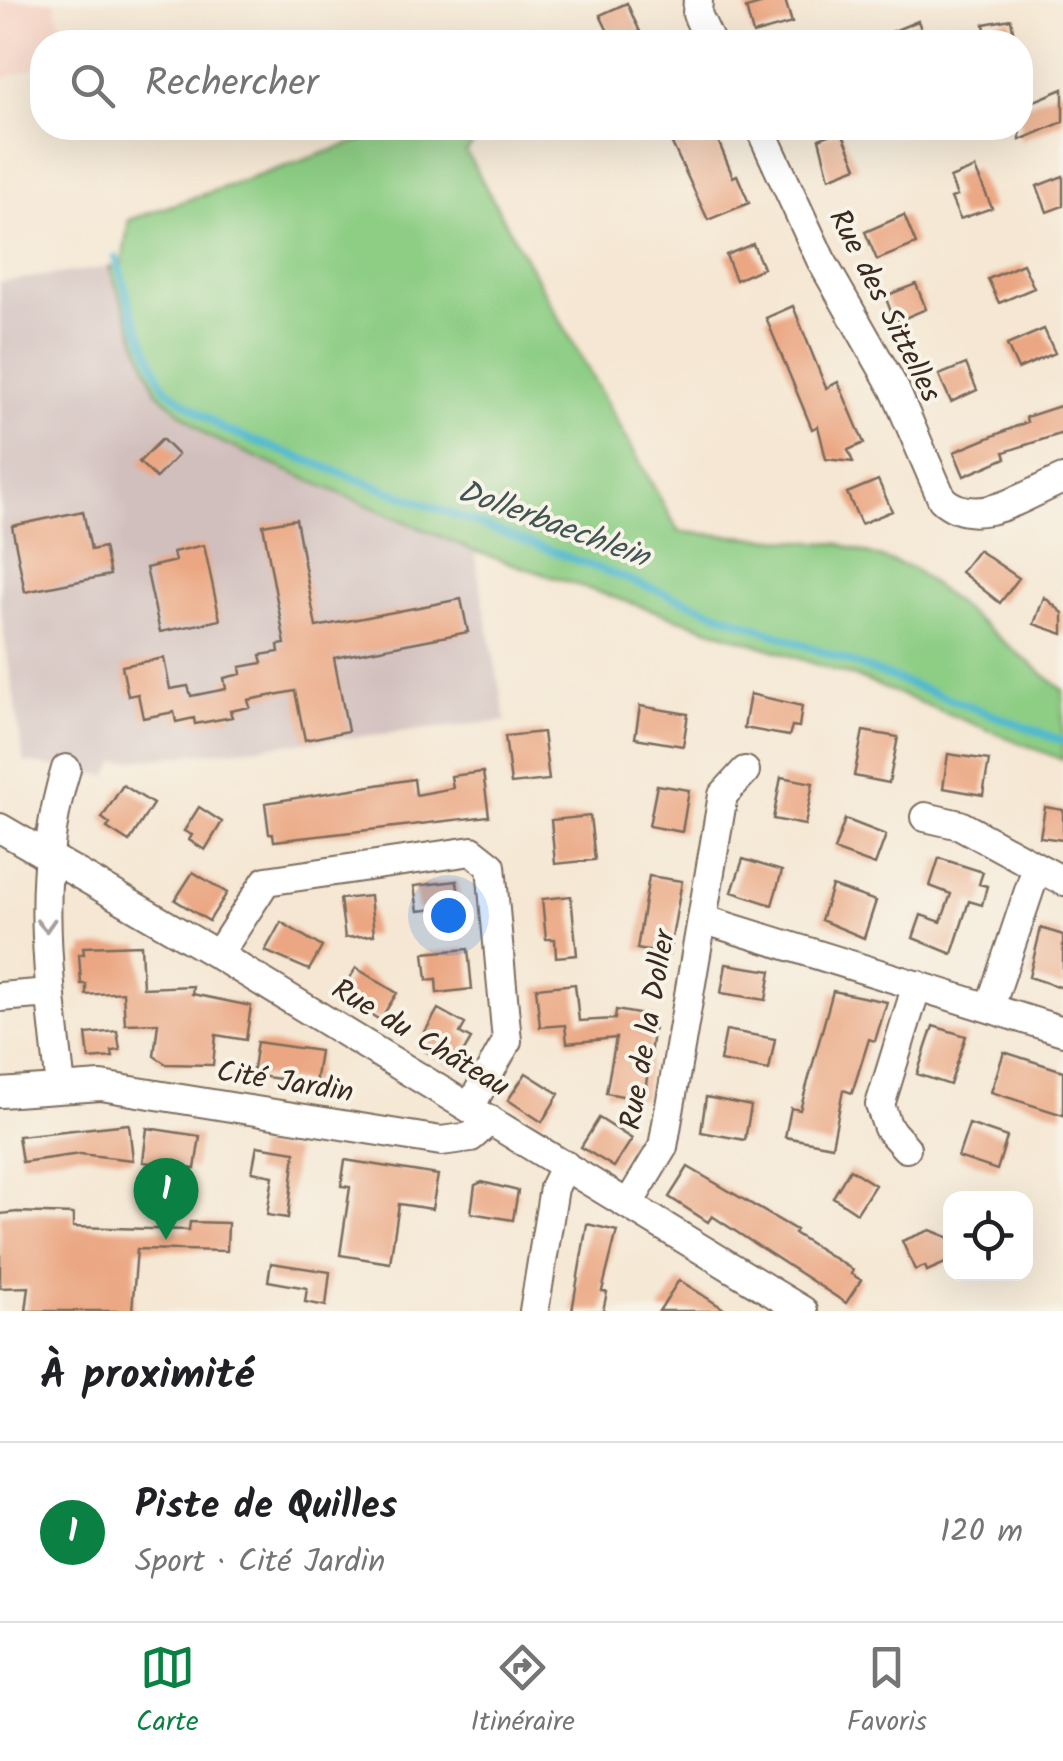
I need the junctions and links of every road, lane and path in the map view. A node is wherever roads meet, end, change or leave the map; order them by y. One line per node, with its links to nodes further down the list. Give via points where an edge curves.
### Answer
1 (698, 0): 2 (street)
2 (704, 30)
3 (765, 140): 4 (street, Rue des Sittelles, via 820,260 896,390 931,479 954,510 983,513)
4 (1063, 478)
5 (66, 768): 9 (street)
6 (746, 771): 12 (street, Rue de la Doller, via 722,795)
7 (924, 817): 10 (street, via 960,825)
8 (0, 828): 9 (street, Rue du Château)
9 (46, 858): 13 (street, Rue du Château); 15 (street, one-way to 15)
10 (1037, 867): 11 (street); 17 (street)
11 (1063, 881)
12 (702, 919): 14 (street, Rue de la Doller); 24 (street, Rue de la Doller, via 662,1147)
13 (218, 955): 21 (street, Rue du Château); 21 (street, via 266,881 472,851 491,866 506,1041)
14 (917, 985): 17 (street, Rue de la Doller); 22 (street, via 880,1106)
15 (50, 993): 16 (street); 19 (street)
16 (0, 996)
17 (990, 1006): 18 (street, Rue de la Doller)
18 (1063, 1031)
19 (61, 1088): 20 (street, Cité Jardin); 21 (street, Cité Jardin, via 101,1086 441,1141 471,1137)
20 (0, 1093)
21 (480, 1113): 23 (street, Rue du Château)
22 (906, 1148)
23 (565, 1166): 24 (street, Rue du Château); 25 (street, via 554,1188)
24 (628, 1204): 26 (street, Rue du Château)
25 (534, 1311)
26 (803, 1311)

